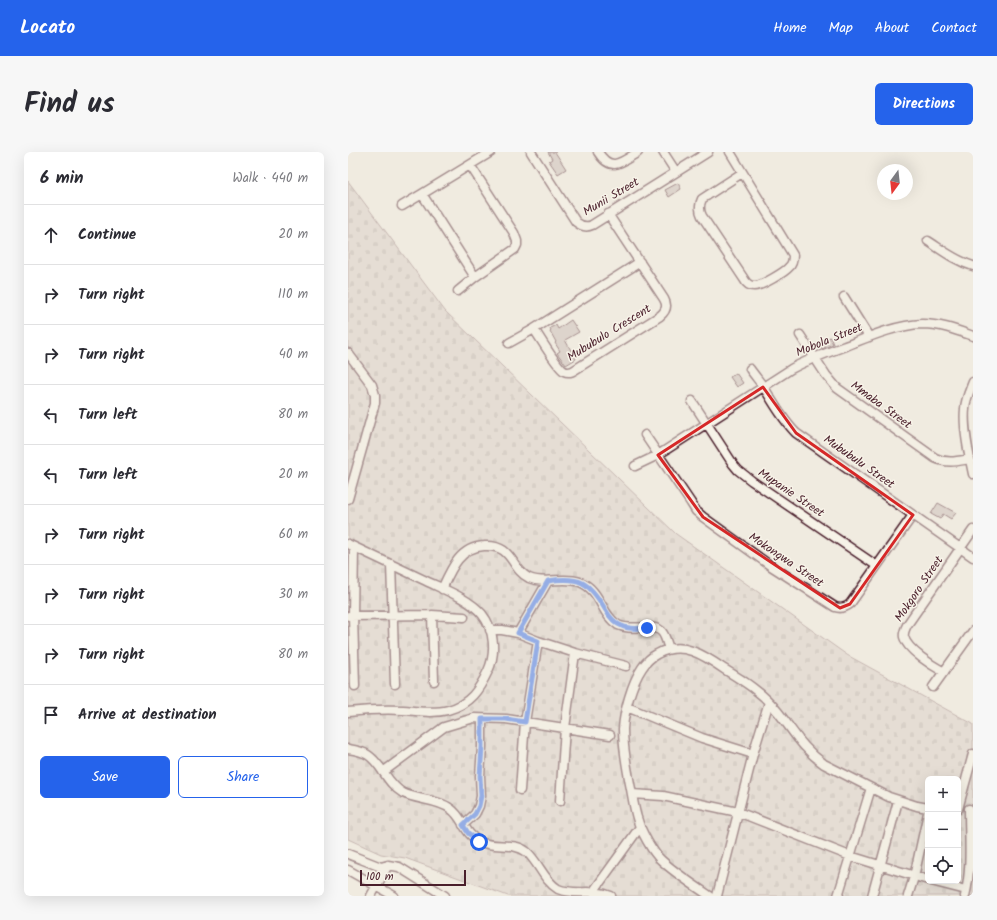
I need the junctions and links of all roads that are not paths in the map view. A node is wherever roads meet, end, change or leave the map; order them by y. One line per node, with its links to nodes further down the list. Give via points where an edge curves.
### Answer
1 (491, 152): 8 (street)
2 (531, 152): 13 (street, Munii Street, via 578,224 589,226)
3 (598, 152): 4 (street, via 610,164 618,164)
4 (638, 152)
5 (663, 152): 9 (street)
6 (708, 152): 9 (street, Munii Street)
7 (730, 152): 10 (street)
8 (470, 165): 11 (street); 17 (street, via 517,241 515,249)
9 (676, 172): 13 (street, Munii Street)
10 (742, 173): 10 (street, via 793,255 789,267 764,284 756,286 750,285 744,279 700,210 702,199)
11 (422, 194): 12 (street); 17 (street)
12 (402, 206)
13 (608, 214): 15 (street, Mububulo Crescent)
14 (928, 241): 16 (street)
15 (640, 262): 20 (street); 20 (street, Mububulo Crescent, via 664,298 666,308 660,316 622,341 576,370 567,372 558,366)
16 (973, 266)
17 (475, 277): 18 (street)
18 (458, 291)
19 (844, 297): 23 (street)
20 (534, 329): 24 (street)
21 (800, 335): 26 (street, Mmaba Street)
22 (973, 336): 23 (street, Mobola Street, via 946,326 922,324 900,327)
23 (869, 337): 26 (street, Mobola Street)
24 (509, 343)
25 (348, 353): 37 (street, via 372,385 375,395 375,403)
26 (815, 357): 29 (street, Mobola Street); 34 (street, Mmaba Street, via 837,388 935,458 948,462)
27 (750, 369): 29 (street, Mububulu Street)
28 (973, 382): 34 (street, via 964,407)
29 (763, 387): 31 (street, Mobola Street); 39 (street, Mububulu Street, via 796,433)
30 (692, 401): 31 (street)
31 (707, 424): 33 (street, Mobola Street); 45 (street, Mupanie Street, via 738,470)
32 (645, 435): 33 (street, Mokongwa Street)
33 (658, 455): 35 (street, Mobola Street); 45 (street, Mokongwa Street, via 696,511 771,566 831,605 844,608 850,604)
34 (970, 459): 36 (street)
35 (635, 466)
36 (973, 474)
37 (350, 483): 38 (street)
38 (348, 499)
39 (913, 515): 42 (street, Mububulu Street); 45 (street, Mokongwa Street)
40 (973, 530): 42 (street, Mokgoro Street)
41 (351, 545): 44 (street); 49 (street)
42 (961, 548): 43 (street, Mububulu Street); 59 (street, Mokgoro Street, via 907,625 904,634 906,642 921,657)
43 (973, 557)
44 (391, 564): 47 (street); 50 (street)
45 (877, 566)
46 (548, 581): 47 (street, via 524,575 506,552 496,547 485,546 472,548 460,556); 54 (street); 56 (street, via 563,579 582,583 593,591 616,623 629,628 656,628 663,633)
47 (442, 589): 52 (street, via 476,608 483,615)
48 (432, 615): 50 (street); 51 (street); 60 (street)
49 (351, 616): 50 (street); 62 (street)
50 (392, 616): 61 (street)
51 (464, 617)
52 (490, 630): 54 (street); 66 (street, via 493,646 489,669 479,688 466,702 436,712)
53 (973, 631): 59 (street)
54 (518, 633): 55 (street)
55 (538, 641): 57 (street); 68 (street)
56 (669, 649): 64 (street, via 691,650 700,654 750,685); 65 (street, via 656,655 642,668 634,683)
57 (575, 653): 58 (street); 69 (street)
58 (626, 666)
59 (944, 672): 63 (street)
60 (434, 681)
61 (395, 684)
62 (356, 686)
63 (933, 687)
64 (769, 702): 72 (street); 75 (street, via 814,758)
65 (627, 707): 72 (street, via 702,738); 77 (street, via 623,729)
66 (348, 712)
67 (482, 719): 68 (street); 74 (street, via 474,718 444,727); 85 (street, via 481,796 475,814)
68 (525, 722): 69 (street); 76 (street)
69 (565, 728): 70 (street); 79 (street)
70 (610, 736)
71 (348, 749): 74 (street, via 368,755)
72 (753, 754): 84 (street)
73 (973, 754): 78 (street)
74 (383, 772): 85 (street, via 397,789 410,796 451,808)
75 (871, 788): 80 (street); 89 (street)
76 (520, 790)
77 (632, 794): 84 (street, via 663,796); 86 (street)
78 (961, 799)
79 (560, 801)
80 (898, 801): 81 (street); 91 (street)
81 (925, 807)
82 (971, 809): 83 (street); 95 (street)
83 (961, 810)
84 (738, 812): 89 (street); 105 (street)
85 (463, 825): 98 (street, via 479,842 514,846 527,852 549,882 559,890 571,893)
86 (640, 827): 98 (street); 100 (street, via 660,858)
87 (925, 827): 93 (street)
88 (348, 854): 90 (street, via 382,867)
89 (850, 856): 91 (street); 106 (street)
90 (388, 866): 97 (street); 103 (street, via 399,867)
91 (880, 866): 93 (street); 107 (street)
92 (348, 870): 97 (street)
93 (914, 877): 94 (street); 108 (street)
94 (925, 879)
95 (970, 882): 99 (street)
96 (940, 884): 99 (street)
97 (376, 886): 101 (street); 102 (street)
98 (593, 892): 104 (street)
99 (965, 893)
100 (705, 895)
101 (371, 896)
102 (394, 896)
103 (445, 896)
104 (611, 896)
105 (717, 896)
106 (838, 896)
107 (872, 896)
108 (908, 896)

